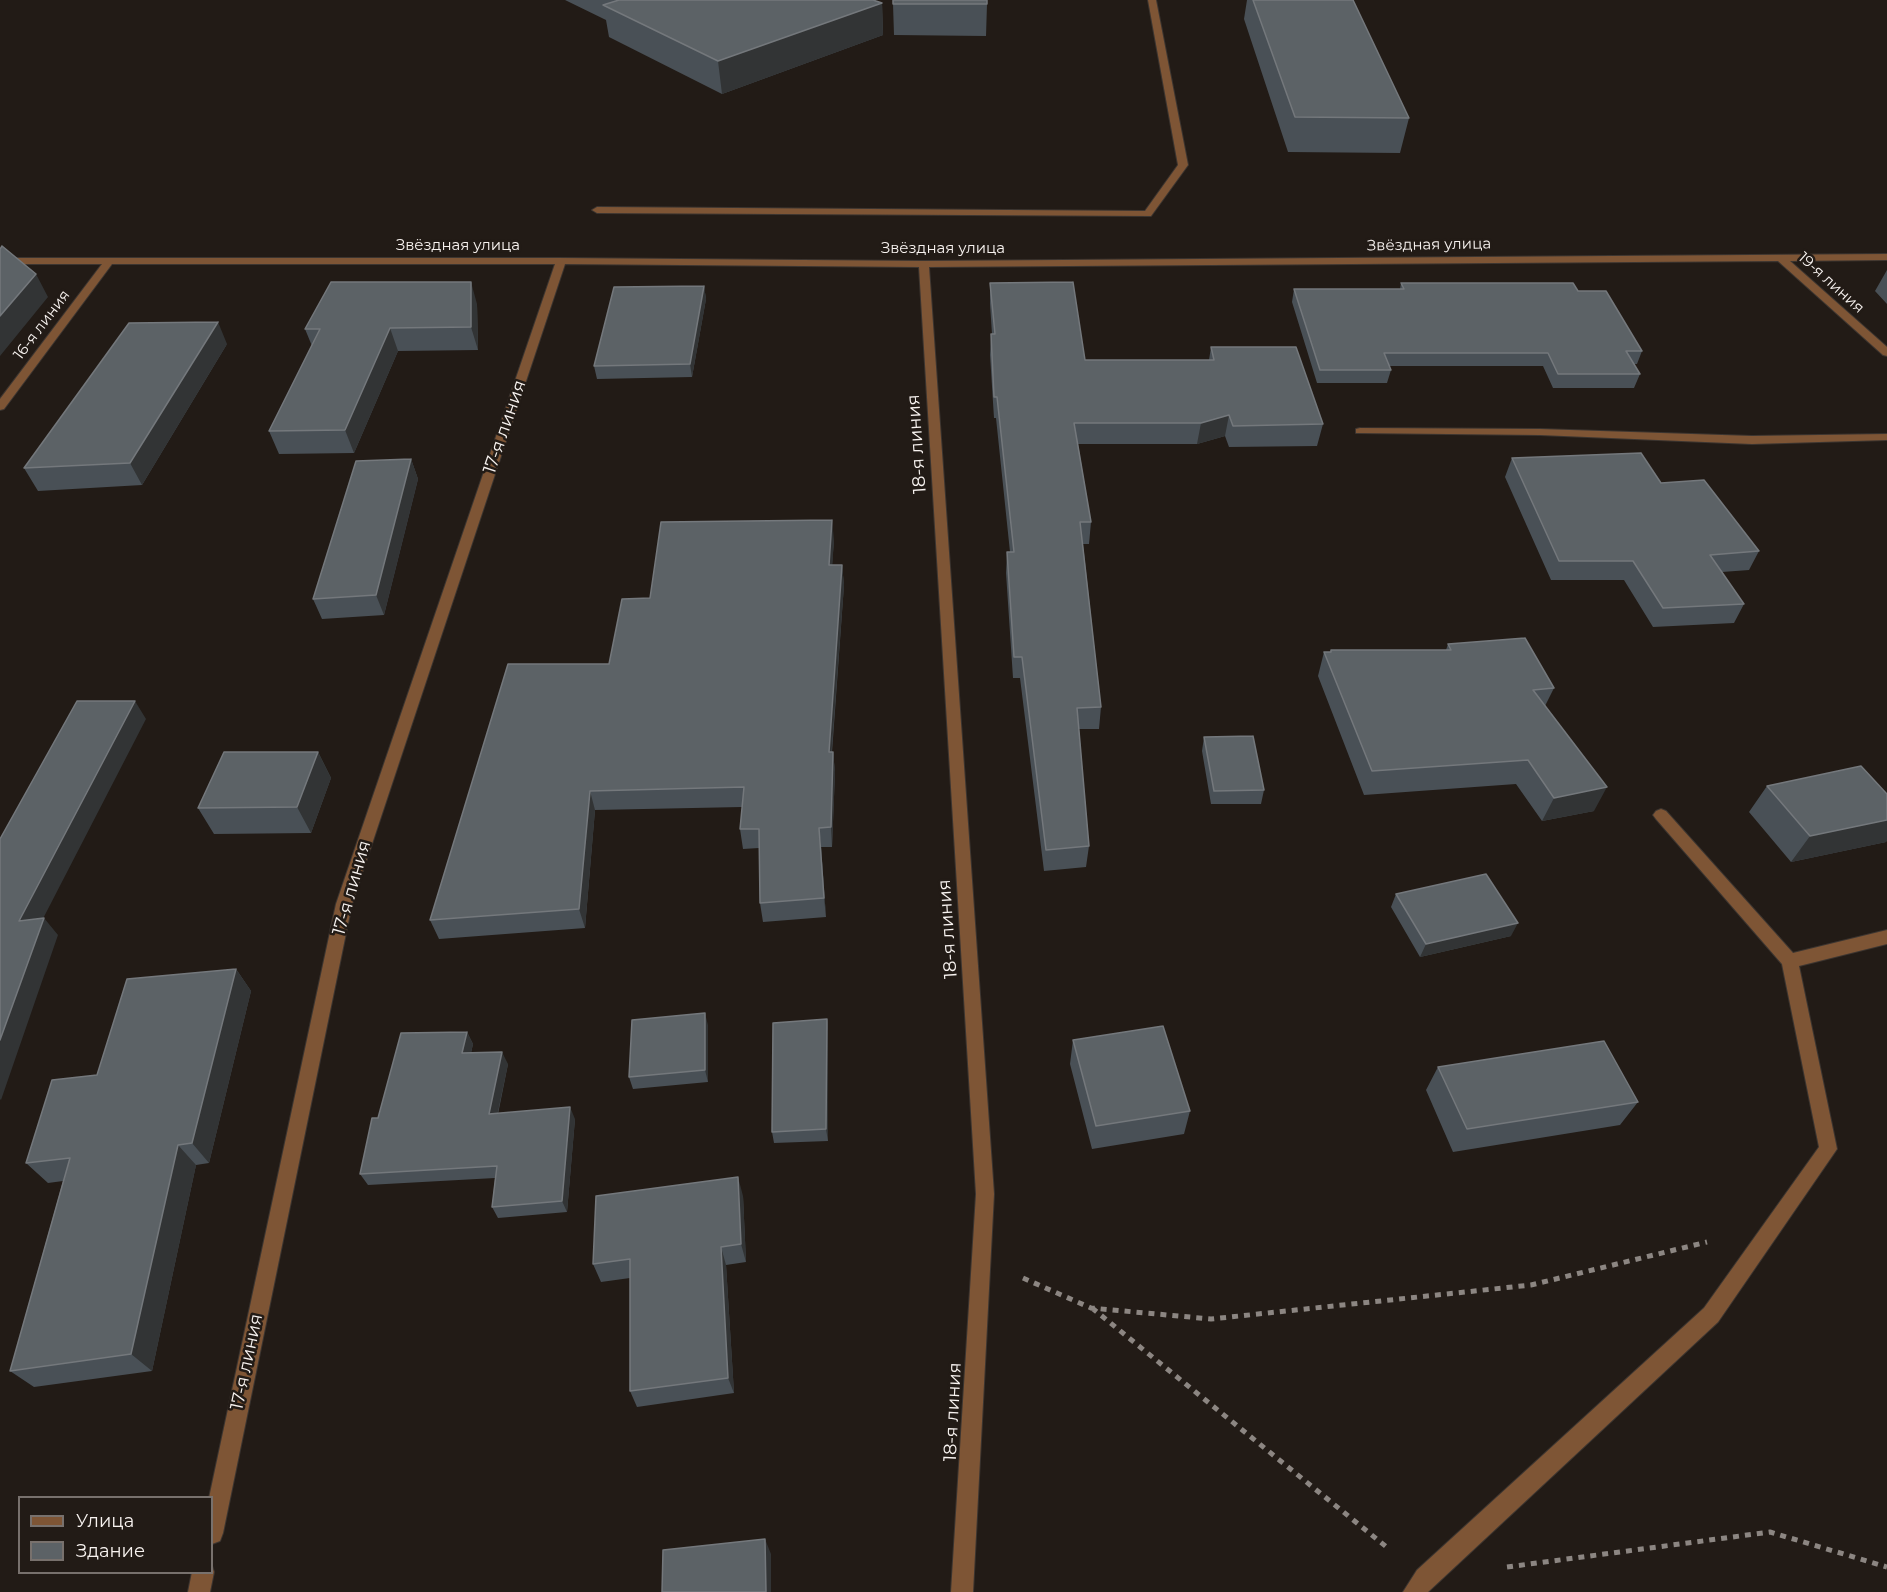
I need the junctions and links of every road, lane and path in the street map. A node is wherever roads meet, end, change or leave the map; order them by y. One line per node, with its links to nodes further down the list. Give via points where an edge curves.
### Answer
1 (1152, 0): 2 (street, via 1183,165 1148,214)
2 (597, 210)
3 (1887, 257): 4 (street, Звёздная улица)
4 (1782, 259): 8 (street, Звёздная улица); 9 (street, 19-я линия)
5 (0, 261): 6 (street, Звёздная улица)
6 (109, 261): 7 (street, Звёздная улица); 10 (street, 16-я линия)
7 (561, 261): 8 (street, Звёздная улица); 19 (street, 17-я линия, via 344,904)
8 (924, 264): 17 (street, 18-я линия, via 985,1194)
9 (1887, 353)
10 (0, 407)
11 (1360, 431): 12 (street, via 1540,432 1752,440)
12 (1887, 437)
13 (1661, 815): 15 (street)
14 (1887, 937): 15 (street)
15 (1791, 961): 16 (street, via 1828,1149)
16 (1774, 1226): 18 (path, via 1531,1285 1211,1319); 23 (street, via 1711,1314)
17 (981, 1259): 18 (path); 25 (street, 18-я линия)
18 (1091, 1308): 23 (path)
19 (213, 1528)
20 (1887, 1567): 21 (path, via 1770,1532)
21 (1497, 1568)
22 (203, 1574): 24 (street)
23 (1420, 1585)
24 (199, 1592)
25 (962, 1592)

